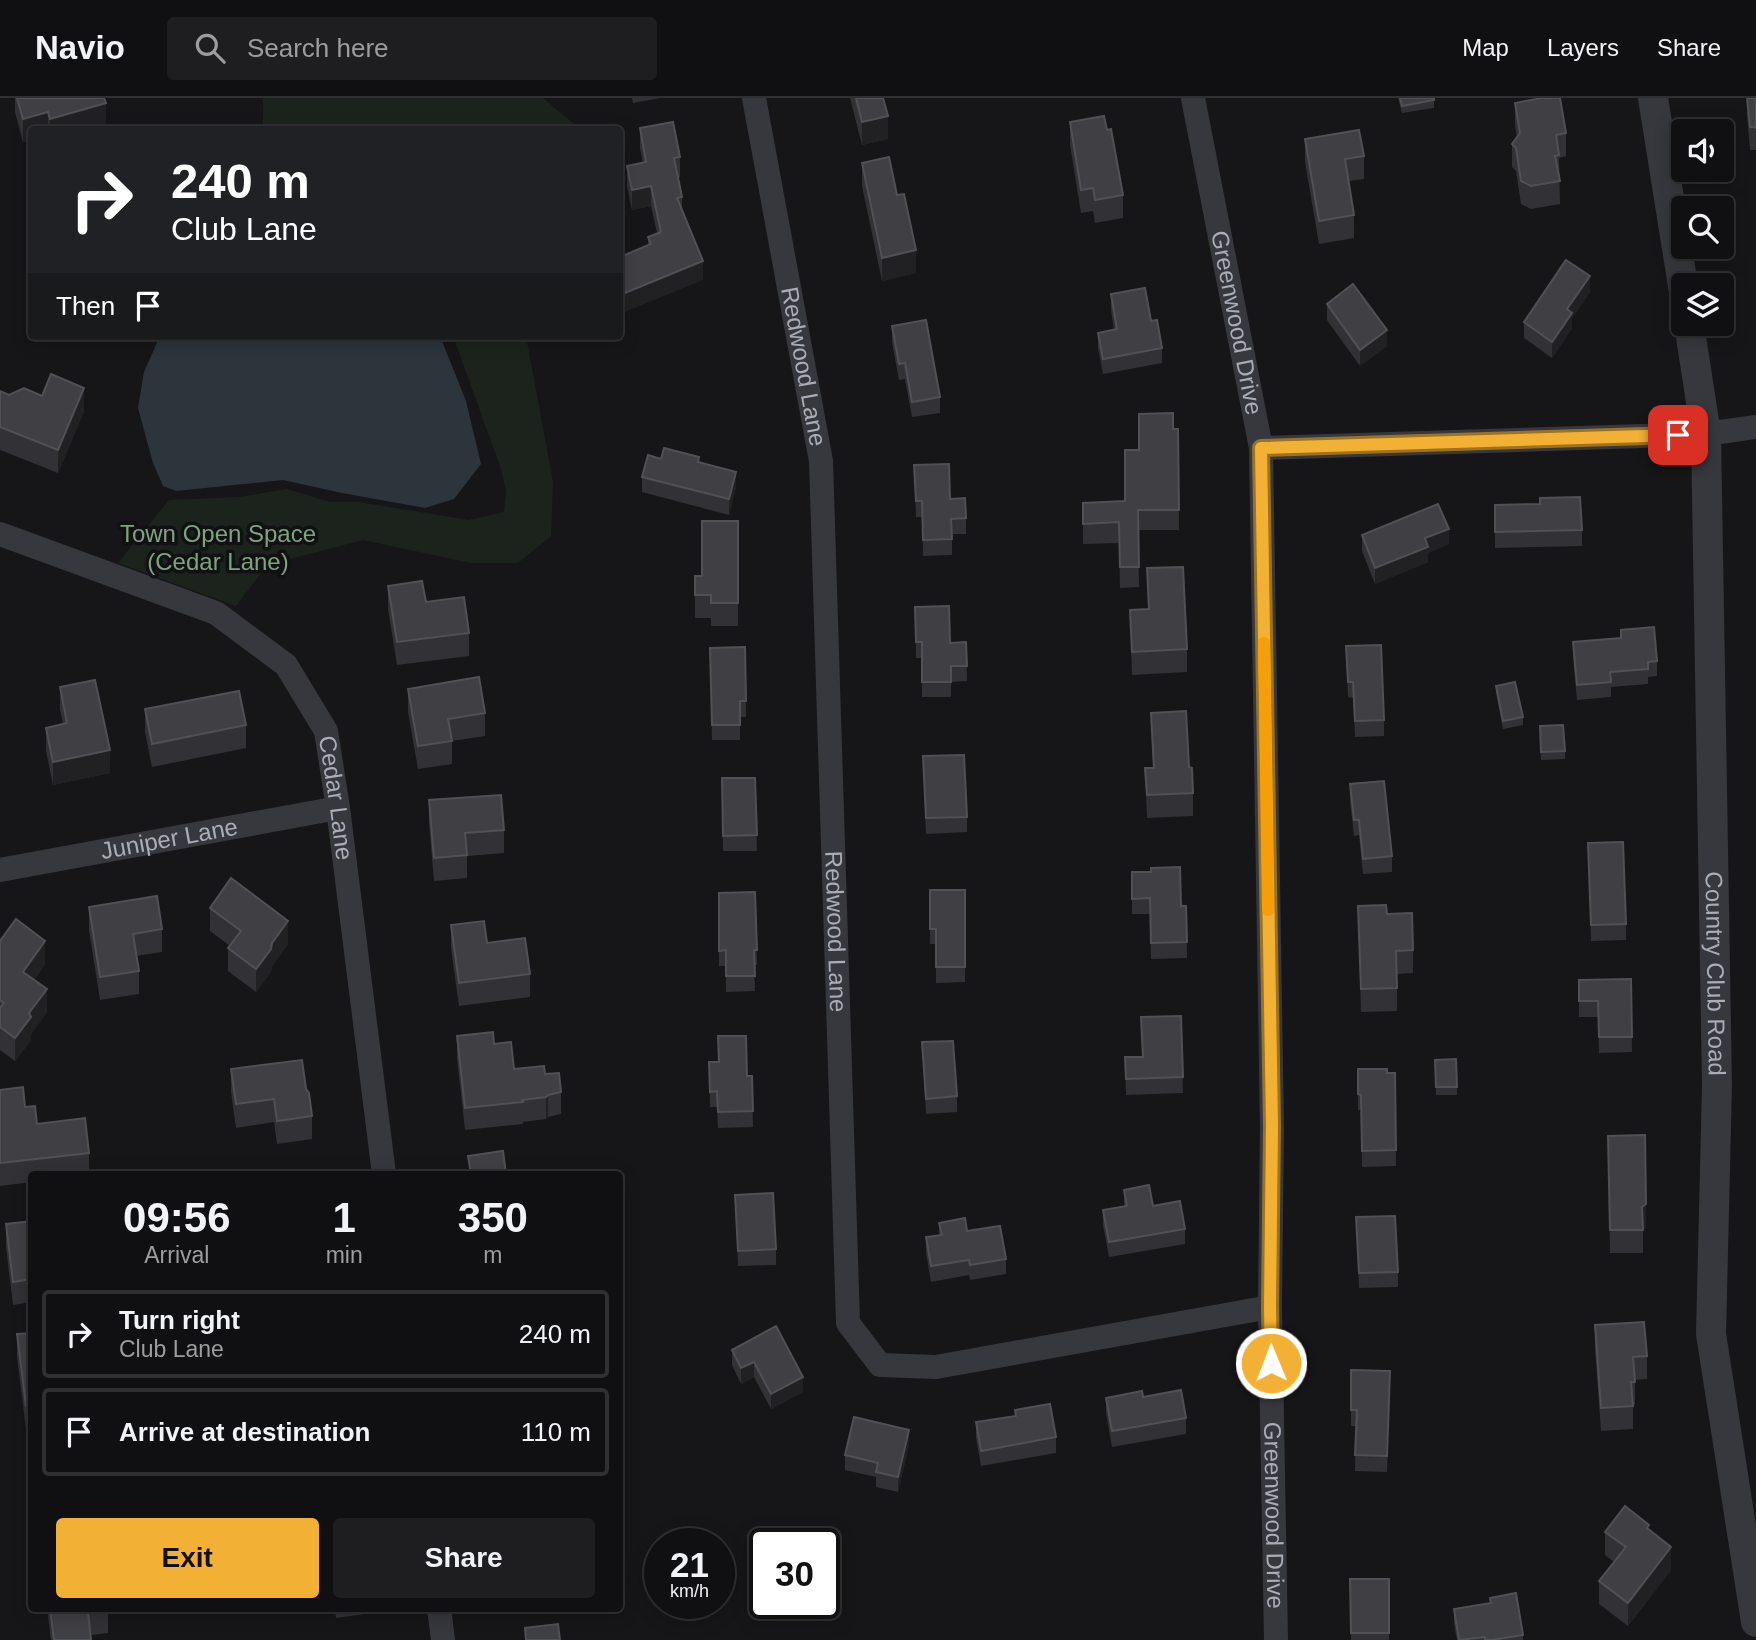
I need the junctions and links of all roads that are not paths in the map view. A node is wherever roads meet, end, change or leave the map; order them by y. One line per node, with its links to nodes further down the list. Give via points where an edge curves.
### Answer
1 (754, 98): 13 (street, Redwood Lane, via 821,461 848,1323 880,1365 936,1367)
2 (1193, 98): 8 (street, Greenwood Drive)
3 (1653, 98): 4 (street)
4 (1681, 273)
5 (1691, 336): 7 (street, Country Club Road)
6 (1756, 426): 7 (street)
7 (1706, 433): 8 (street); 15 (street, Country Club Road, via 1717,1087 1711,1334)
8 (1261, 448): 13 (street, Greenwood Drive, via 1272,1126)
9 (0, 534): 10 (street, Cedar Lane, via 216,612 286,665 326,731)
10 (338, 808): 11 (street, Juniper Lane); 12 (street, Cedar Lane)
11 (0, 870)
12 (384, 1171)
13 (1270, 1307): 17 (street, Greenwood Drive)
14 (440, 1612): 16 (street)
15 (1755, 1617)
16 (443, 1640)
17 (1276, 1640)

